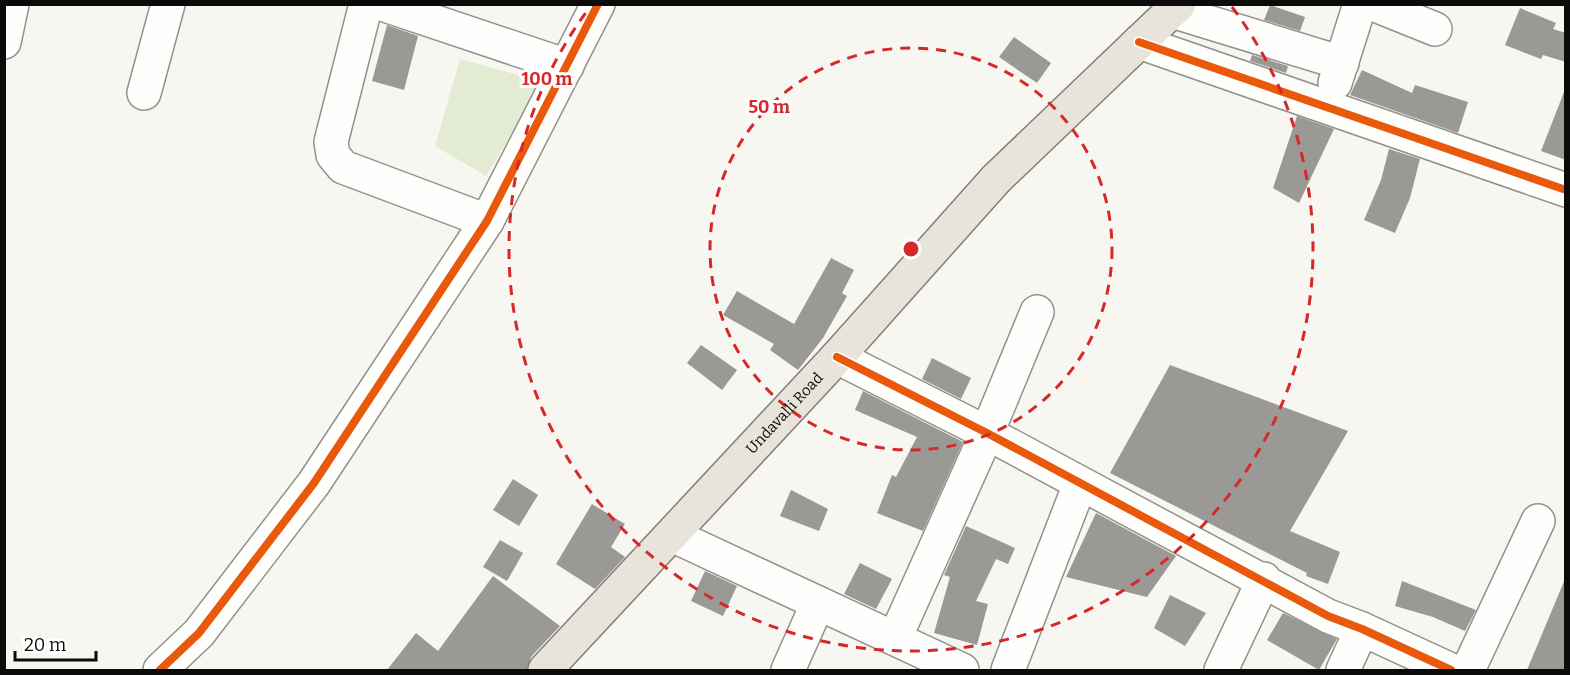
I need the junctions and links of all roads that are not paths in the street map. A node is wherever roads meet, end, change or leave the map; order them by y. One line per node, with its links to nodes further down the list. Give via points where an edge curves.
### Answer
1 (12, 4): 10 (street)
2 (168, 4): 14 (street)
3 (366, 4): 17 (street, via 331,142 333,155 343,166)
4 (382, 4): 13 (street)
5 (598, 4): 13 (street)
6 (1360, 4): 12 (street)
7 (1373, 4): 9 (street)
8 (1175, 8): 11 (main road, Undavalli Road); 12 (street)
9 (1435, 28)
10 (4, 42)
11 (1139, 42): 15 (street); 19 (main road, Undavalli Road, via 996,179)
12 (1342, 63): 15 (street)
13 (567, 66): 17 (street)
14 (144, 93)
15 (1328, 106): 16 (street)
16 (1566, 190)
17 (487, 221): 28 (street, via 314,483 199,633)
18 (1037, 312): 20 (street)
19 (837, 357): 20 (street); 23 (main road, Undavalli Road)
20 (987, 433): 21 (street); 27 (street)
21 (1080, 484): 24 (street); 32 (street)
22 (1538, 521): 36 (street)
23 (672, 535): 25 (street); 29 (main road, Undavalli Road)
24 (1264, 579): 26 (street, via 1328,616); 33 (street)
25 (818, 603): 27 (street); 30 (street)
26 (1362, 628): 34 (street); 35 (street)
27 (902, 652): 31 (street)
28 (160, 670)
29 (545, 670)
30 (788, 670)
31 (962, 670)
32 (1008, 670)
33 (1221, 670)
34 (1343, 670)
35 (1451, 670)
36 (1468, 670)

